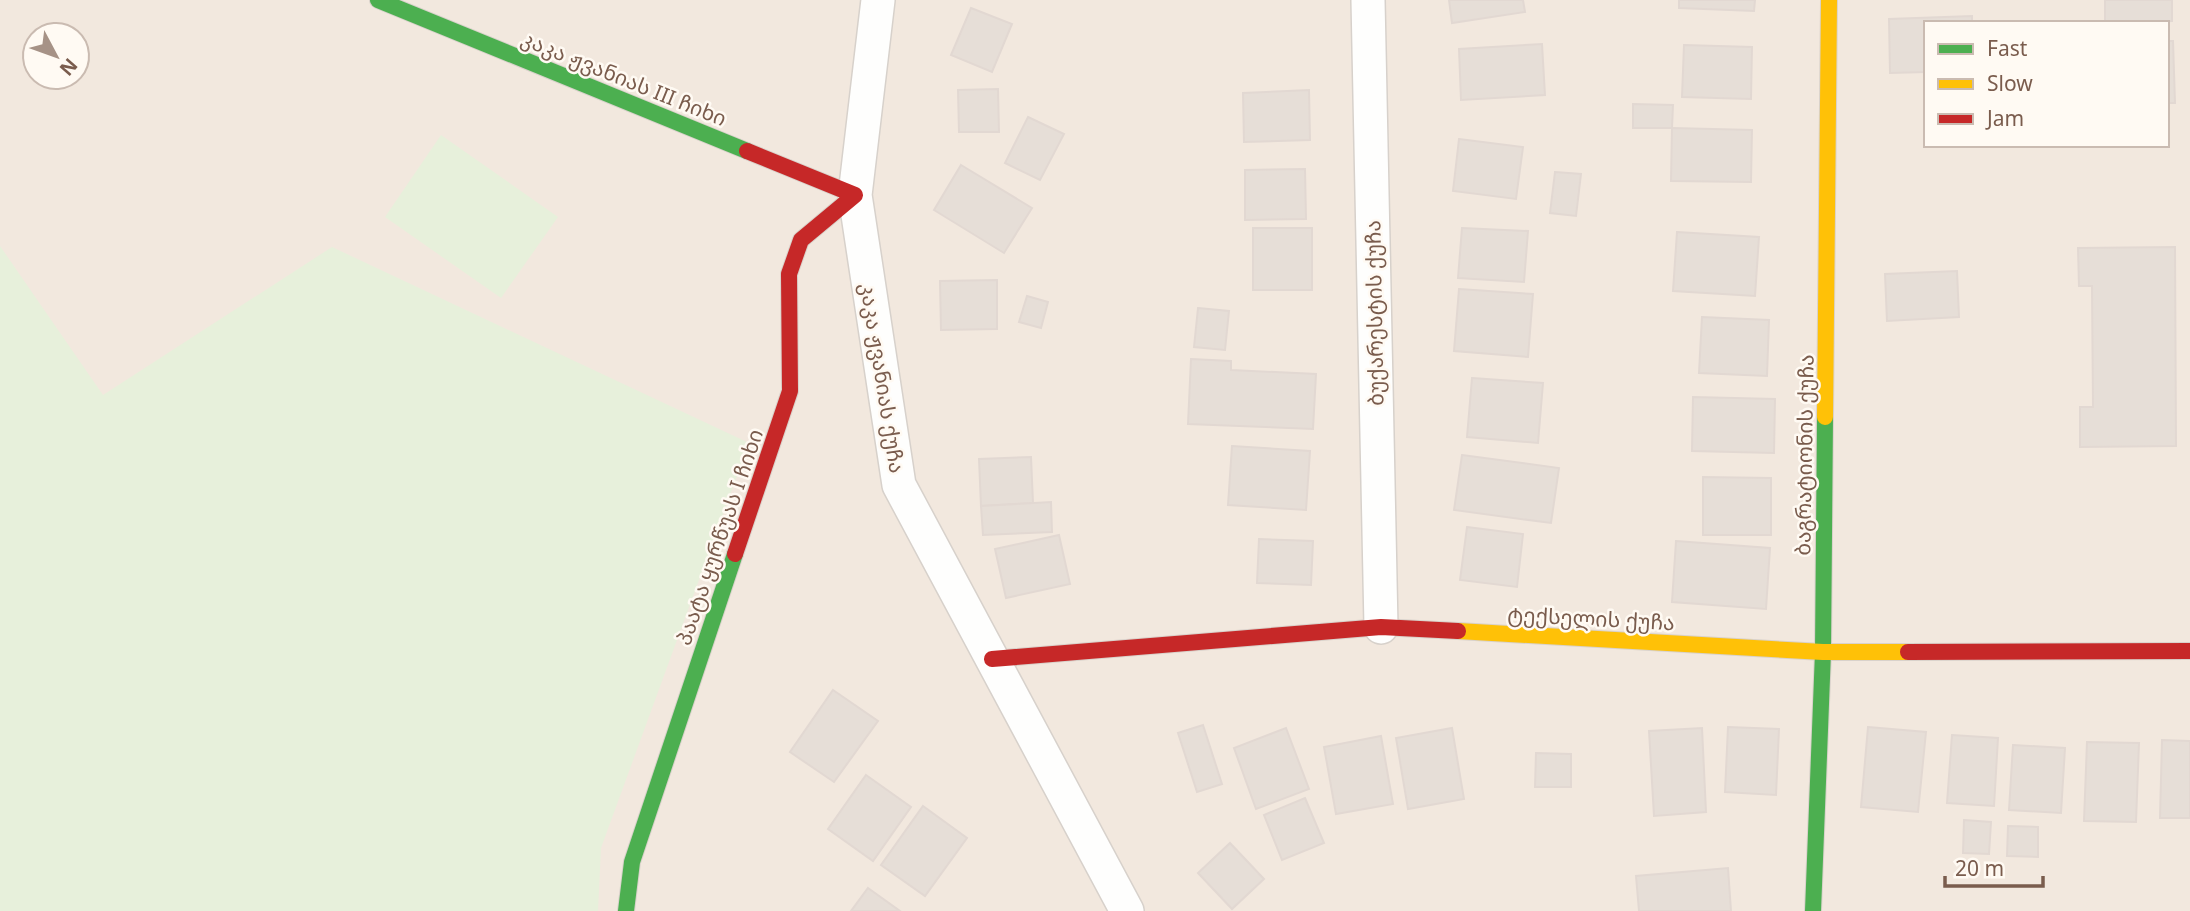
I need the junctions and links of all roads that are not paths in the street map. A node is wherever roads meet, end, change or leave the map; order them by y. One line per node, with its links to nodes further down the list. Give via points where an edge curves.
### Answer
1 (377, 0): 5 (street, კაკა ჟვანიას III ჩიხი)
2 (878, 0): 5 (street, კაკა ჟვანიას ქუჩა)
3 (1368, 0): 6 (street, ბუქარესტის ქუჩა)
4 (1829, 0): 7 (street, ბაგრატიონის ქუჩა)
5 (855, 195): 9 (street, კაკა ჟვანიას ქუჩა, via 899,485); 10 (street, პაატა ყურწუას I ჩიხი, via 801,240 789,274 790,391 632,862)
6 (1381, 627): 7 (street, ტექსელის ქუჩა); 9 (street, ტექსელის ქუჩა)
7 (1823, 652): 8 (street, ტექსელის ქუჩა); 12 (street, ბაგრატიონის ქუჩა)
8 (2190, 652)
9 (992, 659): 11 (street, კაკა ჟვანიას ქუჩა)
10 (625, 911)
11 (1127, 911)
12 (1813, 911)

